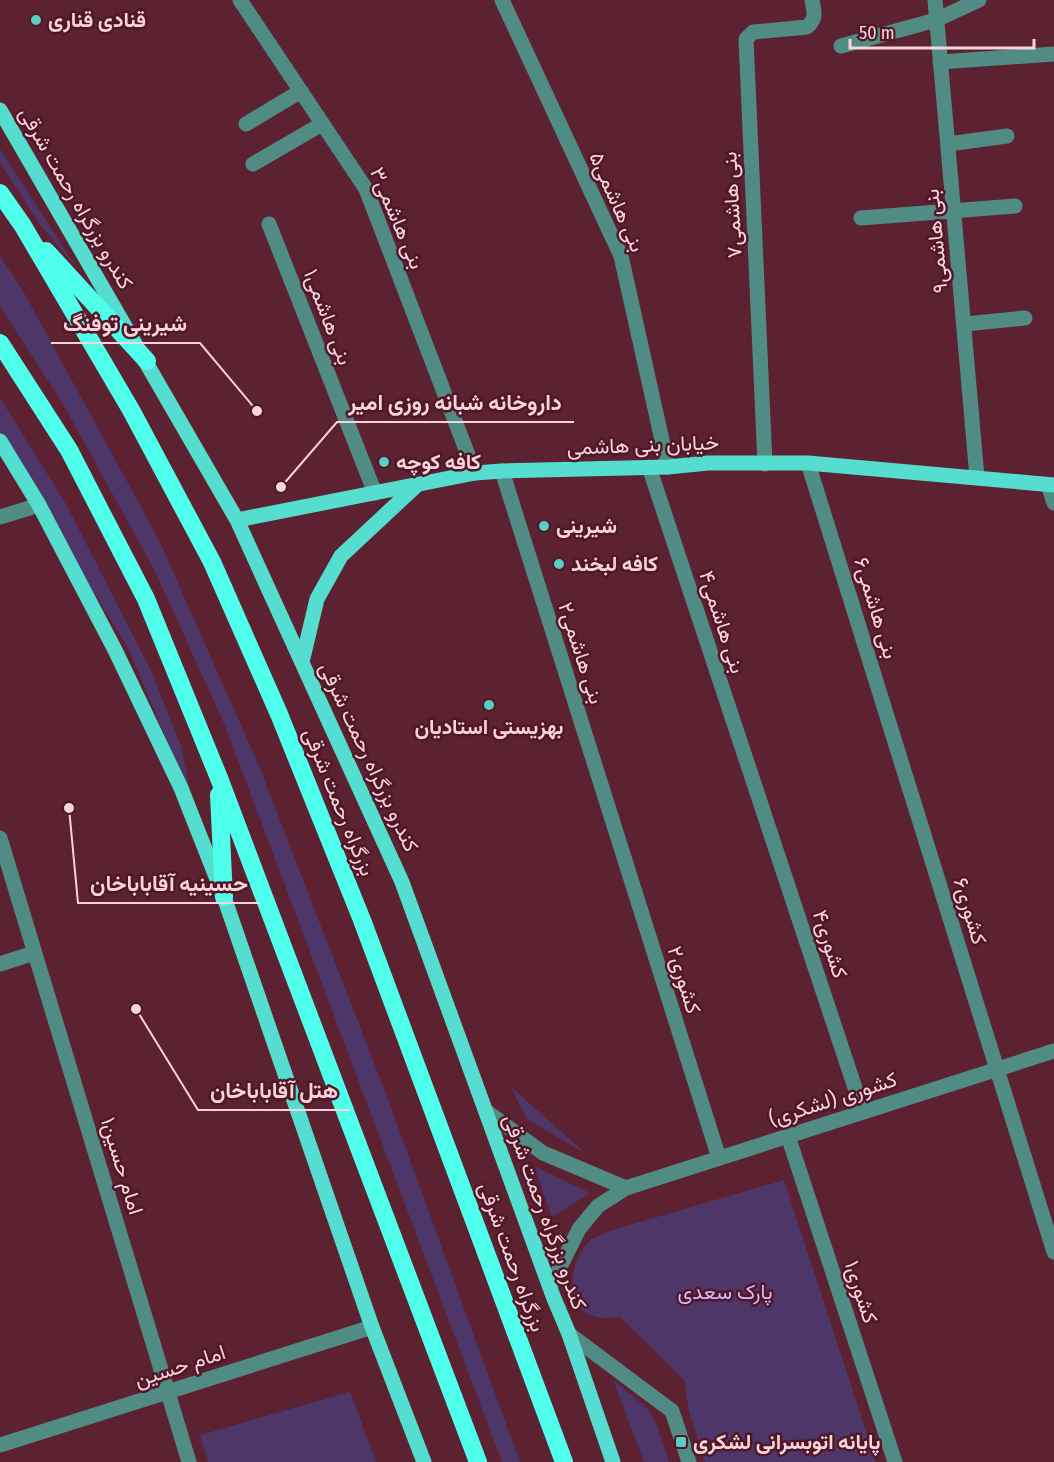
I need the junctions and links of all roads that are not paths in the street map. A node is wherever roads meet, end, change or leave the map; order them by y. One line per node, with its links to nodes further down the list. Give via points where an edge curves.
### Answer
1 (240, 0): 10 (street, بنی هاشمی۳)
2 (502, 0): 31 (street, بنی هاشمی۵, via 621,256)
3 (812, 0): 29 (street, بنی هاشمی۷, via 813,22 807,27 753,32 746,39)
4 (935, 0): 6 (street, بنی هاشمی۹)
5 (979, 0): 6 (street)
6 (936, 20): 7 (street); 9 (street, بنی هاشمی۹)
7 (841, 46)
8 (1054, 54): 9 (street)
9 (940, 62): 15 (street, بنی هاشمی۹)
10 (301, 91): 12 (street); 13 (street, بنی هاشمی۳)
11 (0, 110): 26 (main road, کندرو بزرگراه رحمت شرقی)
12 (246, 124)
13 (322, 124): 16 (street); 33 (street, بنی هاشمی۳, via 366,189)
14 (1007, 135): 15 (street)
15 (948, 144): 19 (street, بنی هاشمی۹)
16 (253, 165)
17 (0, 193): 22 (highway, بزرگراه رحمت شرقی)
18 (1014, 206): 19 (street)
19 (954, 211): 20 (street); 24 (street, بنی هاشمی۹)
20 (861, 218)
21 (269, 224): 37 (street, بنی هاشمی۱)
22 (23, 226): 26 (highway); 67 (highway, بزرگراه رحمت شرقی, via 130,410 212,562 279,714 362,920)
23 (1025, 318): 24 (street)
24 (965, 324): 34 (street, بنی هاشمی۹)
25 (0, 343): 44 (highway, via 69,450 146,599)
26 (147, 361): 41 (main road, کندرو بزرگراه رحمت شرقی)
27 (0, 441): 39 (main road)
28 (808, 463): 29 (main road, خیابان بنی هاشمی); 34 (main road, خیابان بنی هاشمی); 43 (street, ۶بنی هاشمی)
29 (765, 464): 31 (main road, خیابان بنی هاشمی)
30 (649, 467): 31 (main road, خیابان بنی هاشمی); 32 (main road, خیابان بنی هاشمی); 45 (street, ۴بنی هاشمی)
31 (669, 467)
32 (502, 471): 33 (main road, خیابان بنی هاشمی); 46 (street, ۲بنی هاشمی)
33 (475, 474): 35 (main road, خیابان بنی هاشمی)
34 (977, 477): 36 (main road, خیابان بنی هاشمی)
35 (417, 485): 37 (main road, خیابان بنی هاشمی); 42 (main road, via 341,556 316,599)
36 (1051, 485): 38 (street)
37 (375, 493): 41 (main road, خیابان بنی هاشمی)
38 (1054, 503)
39 (39, 505): 40 (street); 48 (main road, via 176,778)
40 (0, 517)
41 (237, 520): 42 (main road, کندرو بزرگراه رحمت شرقی)
42 (302, 662): 53 (main road, کندرو بزرگراه رحمت شرقی, via 402,882)
43 (903, 766): 52 (street, کشوری۶)
44 (219, 778): 48 (highway); 66 (highway)
45 (756, 789): 54 (street, کشوری۴)
46 (610, 814): 56 (street, کشوری۲)
47 (0, 838): 49 (street, امام حسین۱)
48 (224, 897): 60 (main road)
49 (34, 953): 50 (street); 62 (street, امام حسین۱)
50 (0, 964)
51 (1054, 1051): 52 (street, کشوری (لشکری))
52 (997, 1069): 54 (street, کشوری (لشکری)); 58 (street, کشوری۶)
53 (486, 1111): 57 (street, via 543,1154); 59 (main road, کندرو بزرگراه رحمت شرقی)
54 (863, 1112): 55 (street, کشوری (لشکری))
55 (788, 1136): 56 (street, کشوری (لشکری)); 70 (street, ۱کشوری)
56 (718, 1158): 57 (street, کشوری (لشکری))
57 (626, 1188): 59 (street, کشوری (لشکری), via 598,1206 579,1229)
58 (1054, 1252)
59 (550, 1287): 61 (main road, کندرو بزرگراه رحمت شرقی)
60 (372, 1327): 62 (street, امام حسین); 65 (main road)
61 (569, 1334): 68 (main road, کندرو بزرگراه رحمت شرقی); 69 (street, via 672,1411)
62 (169, 1391): 63 (street, امام حسین); 64 (street, امام حسین۱)
63 (0, 1445)
64 (189, 1462)
65 (424, 1462)
66 (478, 1462)
67 (564, 1462)
68 (613, 1462)
69 (689, 1462)
70 (894, 1462)

